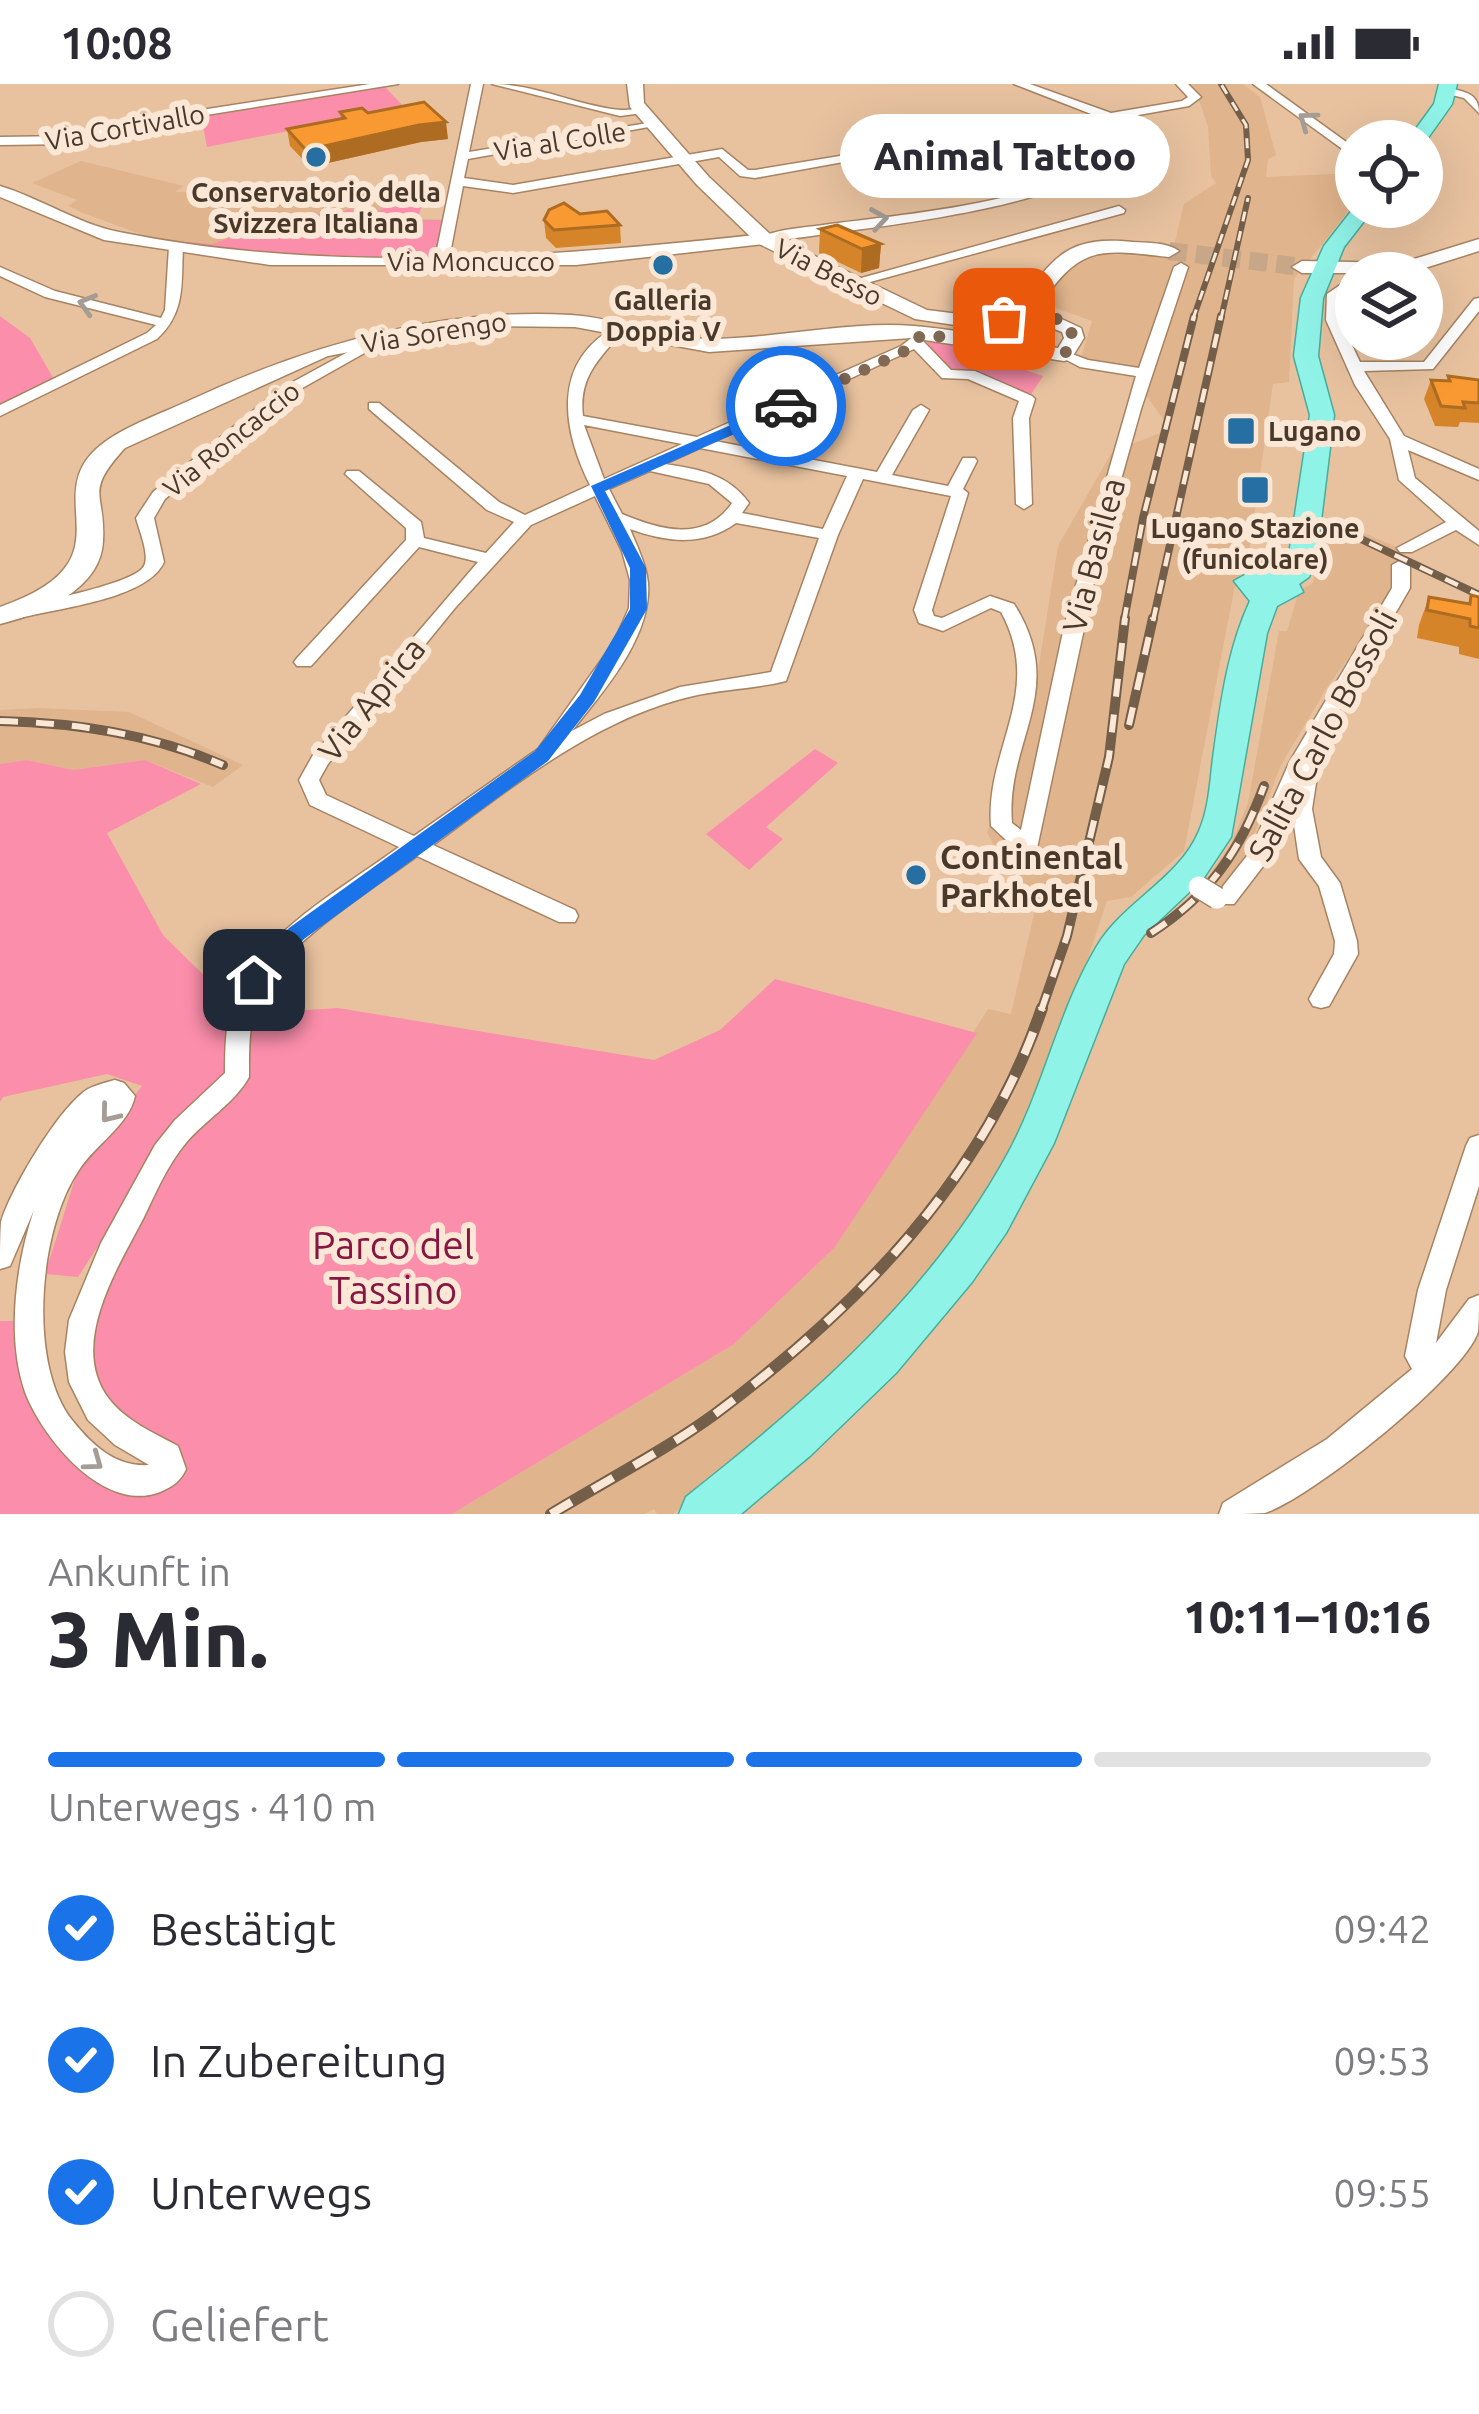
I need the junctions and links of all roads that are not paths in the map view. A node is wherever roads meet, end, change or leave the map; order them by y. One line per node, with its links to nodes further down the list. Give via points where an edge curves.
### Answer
1 (392, 84): 14 (street, Via Cortivallo, via 70,140)
2 (477, 84): 16 (street)
3 (498, 84): 11 (street)
4 (635, 84): 11 (main road, Via Besso, via 633,97)
5 (1020, 84): 10 (street)
6 (1182, 84): 10 (street, via 1195,97 1184,104)
7 (1259, 84): 13 (street, one-way to 7)
8 (1448, 88): 9 (street); 12 (main road)
9 (1476, 106)
10 (1110, 117): 23 (street, one-way to 10, via 1066,181 1106,156)
11 (649, 119): 16 (street, Via al Colle); 17 (main road, Via Besso)
12 (1429, 120)
13 (1335, 140)
14 (0, 141)
15 (931, 145): 17 (street, via 754,174 722,153)
16 (465, 156): 18 (street)
17 (685, 160): 18 (street, via 513,189); 23 (main road, Via Besso)
18 (458, 181): 28 (street)
19 (0, 191): 25 (street, Via Moncucco, via 110,236)
20 (1119, 210): 33 (street)
21 (1349, 228): 26 (main road)
22 (1479, 234): 26 (main road, via 1382,262)
23 (764, 239): 28 (street, Via Moncucco, via 618,258); 33 (main road, Via Besso)
24 (1479, 245): 27 (main road)
25 (176, 247): 28 (street, Via Moncucco, via 270,260); 38 (street)
26 (1334, 247): 30 (main road)
27 (1443, 257)
28 (442, 259)
29 (1175, 259): 36 (main road, via 1105,245 1072,250); 45 (street, Via Basilea)
30 (1312, 268): 31 (main road); 74 (main road, via 1306,356 1322,406 1301,567 1275,590 1236,712 1220,820)
31 (1335, 270)
32 (0, 271): 38 (street, one-way to 32, via 50,294)
33 (854, 282): 36 (main road, Via Besso, via 908,311 951,321)
34 (1335, 293): 37 (street)
35 (1479, 302): 44 (street, via 1428,366)
36 (1025, 311): 42 (main road, via 1071,328)
37 (1335, 322)
38 (166, 323): 48 (street)
39 (617, 330): 40 (main road, Via Sorengo, via 509,319); 41 (main road, Via Sorengo, via 709,346 860,333); 49 (street, via 579,374)
40 (385, 338): 69 (street, Via Roncaccio, via 285,392 159,496 145,518 150,573); 69 (main road, Via Sorengo, via 263,374 117,443 84,493 91,542 83,566 53,593)
41 (919, 338): 42 (main road, Via Sorengo); 51 (street); 60 (street, via 947,375 970,374 1027,399)
42 (1064, 355): 45 (street)
43 (1351, 360): 44 (street)
44 (1355, 368): 50 (street)
45 (1144, 373): 59 (street, Via Basilea, via 1078,604 1028,848 1002,826 1000,803 1028,688 1022,633 1008,608 990,602 943,625 926,619 923,599 960,493)
46 (374, 406): 63 (street, via 494,506)
47 (921, 410): 56 (street)
48 (0, 411)
49 (576, 419): 51 (street); 58 (street)
50 (1398, 439): 57 (street); 64 (street, via 1407,480)
51 (705, 443): 53 (street); 54 (street)
52 (969, 461): 59 (street)
53 (653, 467): 58 (street); 62 (street, via 733,490 741,502)
54 (858, 471): 56 (street); 65 (street)
55 (353, 474): 67 (street, via 415,526)
56 (884, 475): 59 (street)
57 (1479, 475)
58 (597, 489): 61 (street); 63 (street)
59 (954, 489)
60 (1024, 504)
61 (615, 517): 62 (street, via 673,536); 71 (street, via 638,568 638,609 588,698)
62 (734, 518): 65 (street)
63 (525, 521): 68 (street, Via Aprica)
64 (1460, 522): 66 (street); 72 (street, Salita Carlo Bossoli, via 1403,567)
65 (830, 535): 71 (street, via 779,677 647,703)
66 (1479, 540)
67 (415, 541): 68 (street); 70 (street)
68 (488, 559): 73 (street, Via Aprica, via 309,780 317,800)
69 (2, 615)
70 (304, 662)
71 (541, 756): 73 (street)
72 (1299, 763): 74 (street, Salita Carlo Bossoli, via 1258,855 1226,898); 76 (street, via 1308,770 1300,809 1310,859 1329,883 1346,941)
73 (414, 847): 75 (street, Via Aprica); 78 (street, one-way to 73, via 31,1180 93,1100 115,1090 120,1106 65,1169 48,1209 31,1322 37,1385 54,1424 81,1456 131,1485 151,1486 171,1469 167,1457 110,1426 85,1390 79,1335 99,1272 176,1136 237,1076 237,1031 254,980 296,934)
74 (1199, 888): 81 (main road, via 1124,929 1019,1172 905,1334 833,1407)
75 (567, 916)
76 (1321, 999)
77 (1479, 1145): 80 (street, via 1424,1320 1420,1356)
78 (0, 1257)
79 (1479, 1308): 80 (street)
80 (1431, 1371): 82 (street, via 1344,1450)
81 (704, 1514)
82 (1234, 1514)

